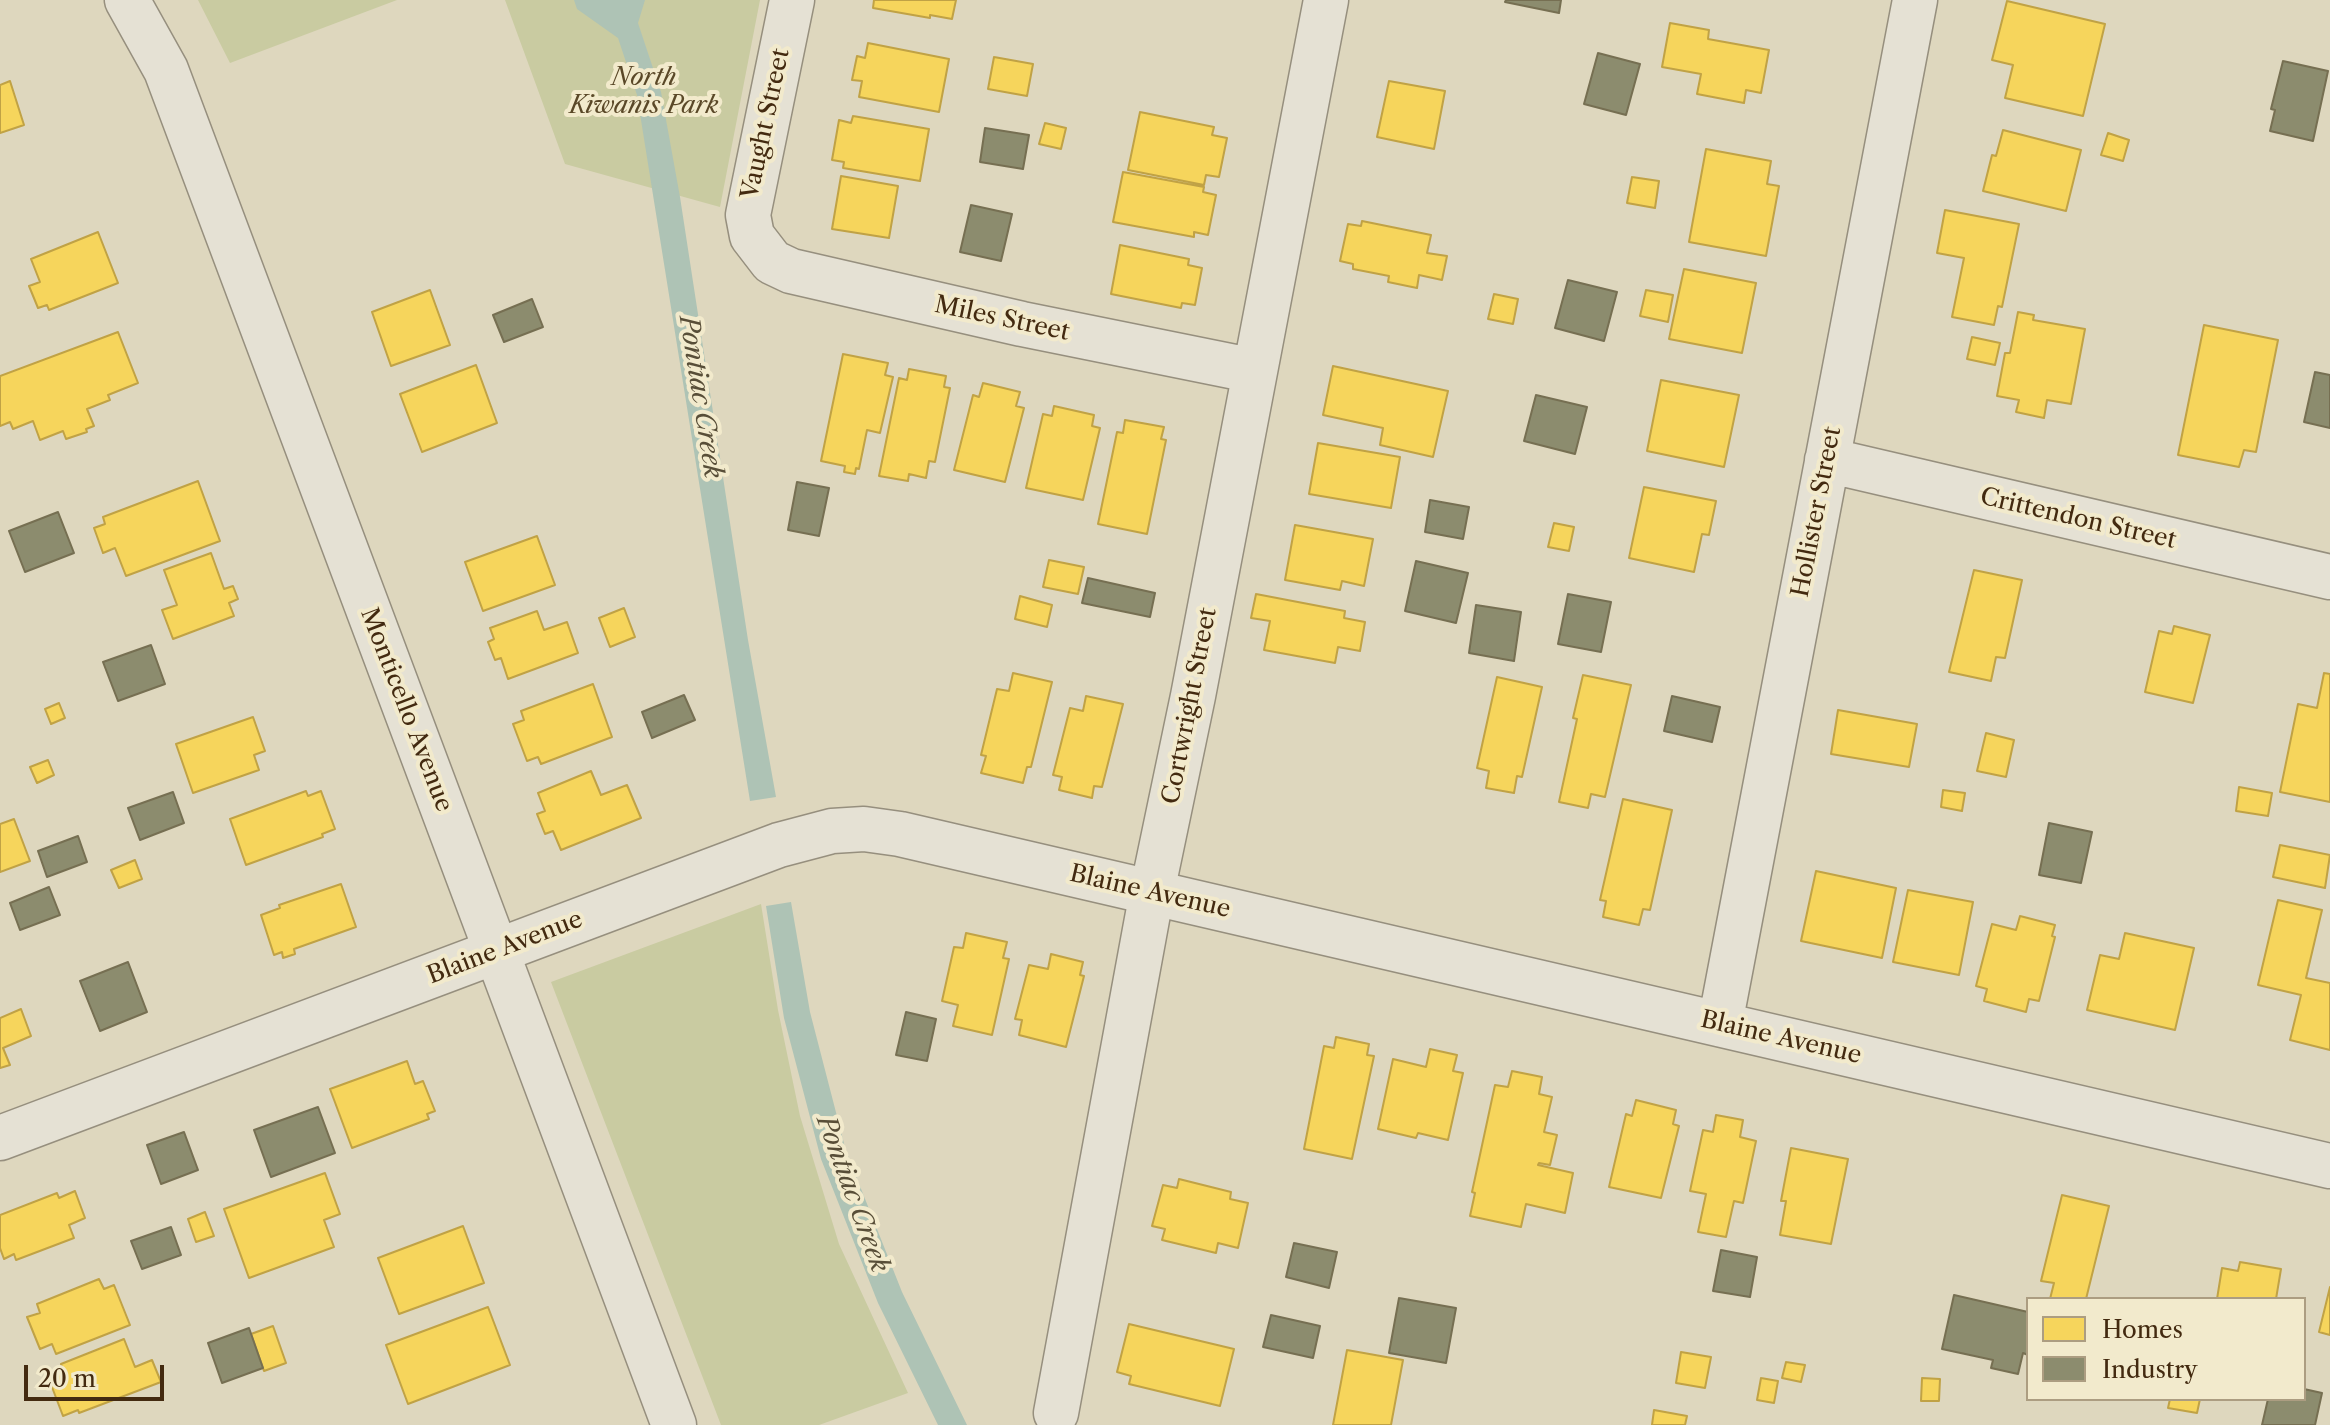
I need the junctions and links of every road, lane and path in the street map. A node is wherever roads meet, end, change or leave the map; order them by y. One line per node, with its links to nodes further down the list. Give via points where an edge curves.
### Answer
1 (127, 0): 10 (street, Monticello Avenue, via 166,70)
2 (792, 0): 5 (street, Vaught Street, via 749,205 749,225)
3 (1326, 0): 6 (street, Cortwright Street)
4 (1915, 0): 7 (street, Hollister Street)
5 (758, 246): 6 (street, Miles Street, via 772,262 791,271)
6 (1255, 371): 9 (street, Cortwright Street)
7 (1827, 460): 8 (street, Crittendon Street); 11 (street, Hollister Street)
8 (2330, 577)
9 (1152, 892): 10 (street, Blaine Avenue, via 900,834 832,831 779,845); 11 (street, Blaine Avenue); 14 (street, Cortwright Street)
10 (497, 952): 12 (street, Blaine Avenue); 15 (street, Monticello Avenue)
11 (1720, 1024): 13 (street, Blaine Avenue)
12 (0, 1138)
13 (2330, 1166)
14 (1056, 1413)
15 (674, 1425)

